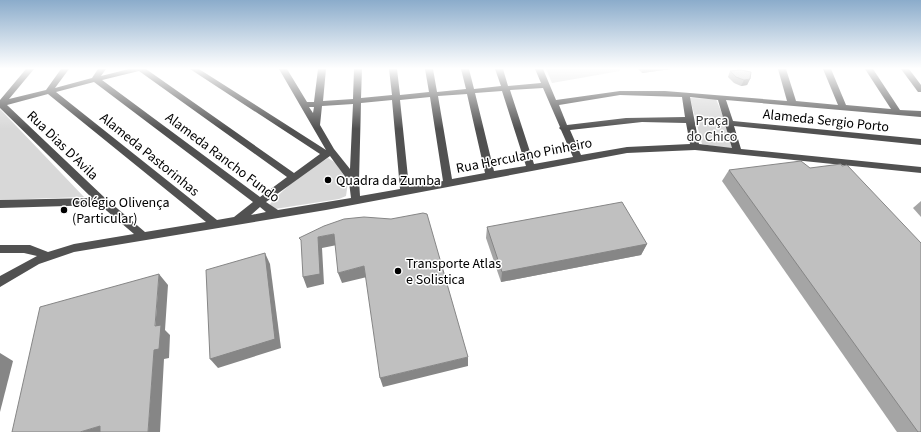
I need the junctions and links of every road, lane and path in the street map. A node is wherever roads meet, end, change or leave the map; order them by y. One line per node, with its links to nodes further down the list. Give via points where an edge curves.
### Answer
1 (14, 89): 27 (street)
2 (56, 89): 17 (street)
3 (109, 89): 50 (street, Alameda Rancho Fundo)
4 (169, 89): 44 (street)
5 (226, 89): 39 (street)
6 (295, 89): 28 (street)
7 (320, 89): 24 (street)
8 (358, 89): 23 (street)
9 (394, 89): 21 (street)
10 (432, 89): 19 (street)
11 (492, 89): 18 (street)
12 (506, 89): 41 (street)
13 (548, 89): 25 (street)
14 (788, 89): 26 (street)
15 (835, 89): 29 (street)
16 (882, 89): 30 (street)
17 (49, 91): 27 (street); 54 (street, Alameda Pastorinhas)
18 (470, 91): 19 (street); 43 (street)
19 (433, 94): 21 (street); 46 (street)
20 (685, 94): 22 (street); 25 (street, via 638,92); 32 (street)
21 (395, 97): 23 (street); 47 (street)
22 (721, 97): 26 (street); 33 (street)
23 (358, 100): 24 (street); 45 (street)
24 (319, 103): 28 (street); 34 (street)
25 (553, 103): 35 (street)
26 (792, 103): 29 (street)
27 (1, 105): 49 (street, Rua Dias D'Avila)
28 (305, 105): 34 (street)
29 (843, 107): 30 (street)
30 (897, 112): 31 (street)
31 (921, 114)
32 (689, 120): 35 (street, via 629,120); 37 (street)
33 (728, 123): 36 (street, Alameda Sergio Porto); 38 (street)
34 (316, 124): 39 (street)
35 (563, 128): 40 (street)
36 (921, 142)
37 (695, 147): 38 (street, Rua Herculano Pinheiro); 40 (street, Rua Herculano Pinheiro, via 649,148)
38 (738, 152): 42 (street, Rua Herculano Pinheiro)
39 (328, 153): 44 (street); 45 (street)
40 (578, 159): 41 (street, Rua Herculano Pinheiro)
41 (531, 168): 43 (street, Rua Herculano Pinheiro)
42 (921, 170)
43 (490, 176): 46 (street, Rua Herculano Pinheiro)
44 (293, 177): 50 (street)
45 (354, 181): 48 (street)
46 (448, 183): 47 (street, Rua Herculano Pinheiro)
47 (405, 191): 48 (street, Rua Herculano Pinheiro)
48 (356, 200): 52 (street, Rua Herculano Pinheiro)
49 (102, 201): 51 (street); 55 (street, Rua Dias D'Avila)
50 (259, 202): 52 (street, Alameda Rancho Fundo); 53 (street)
51 (0, 204)
52 (276, 214): 53 (street, Rua Herculano Pinheiro)
53 (238, 220): 54 (street, Rua Herculano Pinheiro)
54 (215, 224): 55 (street, Rua Herculano Pinheiro)
55 (143, 236): 57 (street, Rua Herculano Pinheiro, via 74,248)
56 (0, 249): 57 (street, via 32,249)
57 (46, 256): 58 (street, Rua Herculano Pinheiro)
58 (0, 282)

